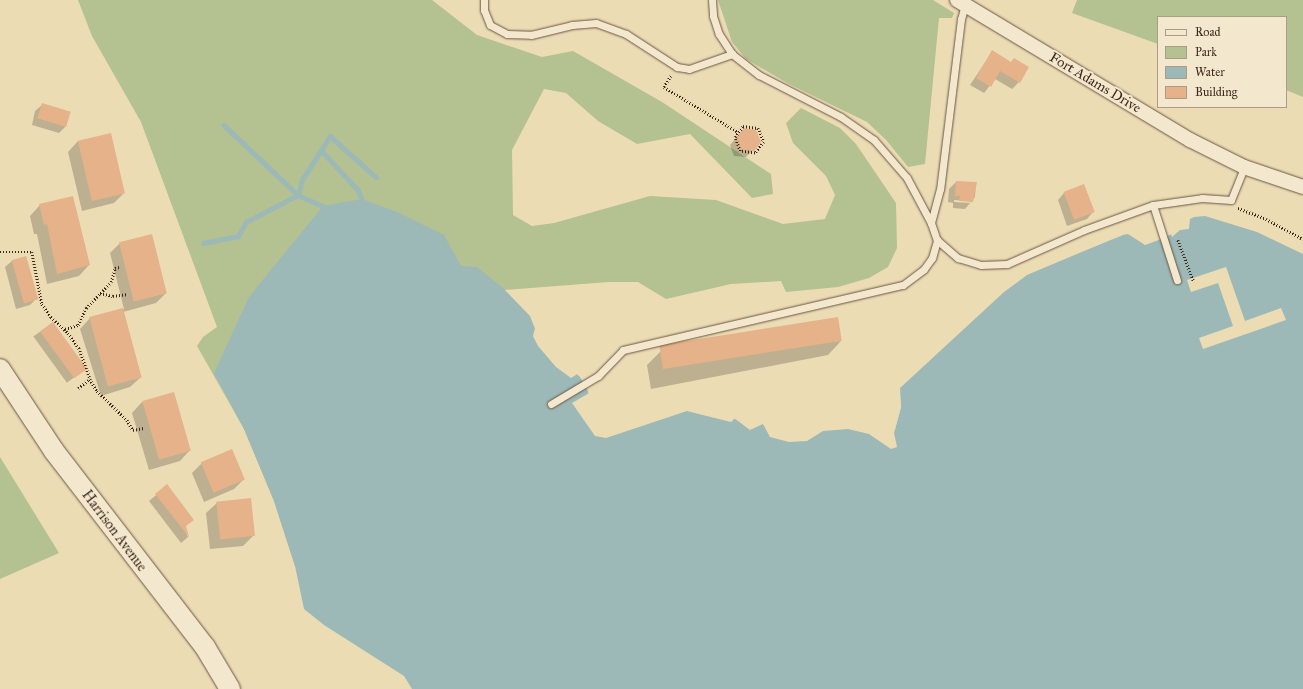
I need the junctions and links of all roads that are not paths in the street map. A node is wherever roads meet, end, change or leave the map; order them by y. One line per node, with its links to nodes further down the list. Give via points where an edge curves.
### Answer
1 (484, 0): 4 (lane, via 484,10 490,25 507,34 536,34 588,22 605,24 677,67 689,69)
2 (712, 0): 4 (lane, via 713,16 719,34)
3 (961, 3): 5 (street, Fort Adams Drive, via 1190,140); 8 (lane, via 940,189)
4 (732, 54): 8 (lane, via 759,75 841,117 874,140 907,178)
5 (1244, 167): 6 (street, Fort Adams Drive); 7 (lane, via 1231,200 1202,198)
6 (1303, 188)
7 (1153, 205): 9 (lane, via 1084,230 1007,264 981,265 958,258); 10 (lane)
8 (931, 223): 9 (lane)
9 (937, 240): 12 (lane, via 932,258 924,269 903,285 623,350 598,376)
10 (1177, 280)
11 (0, 369): 13 (main road, Harrison Avenue, via 63,463 205,647)
12 (551, 404)
13 (230, 689)

